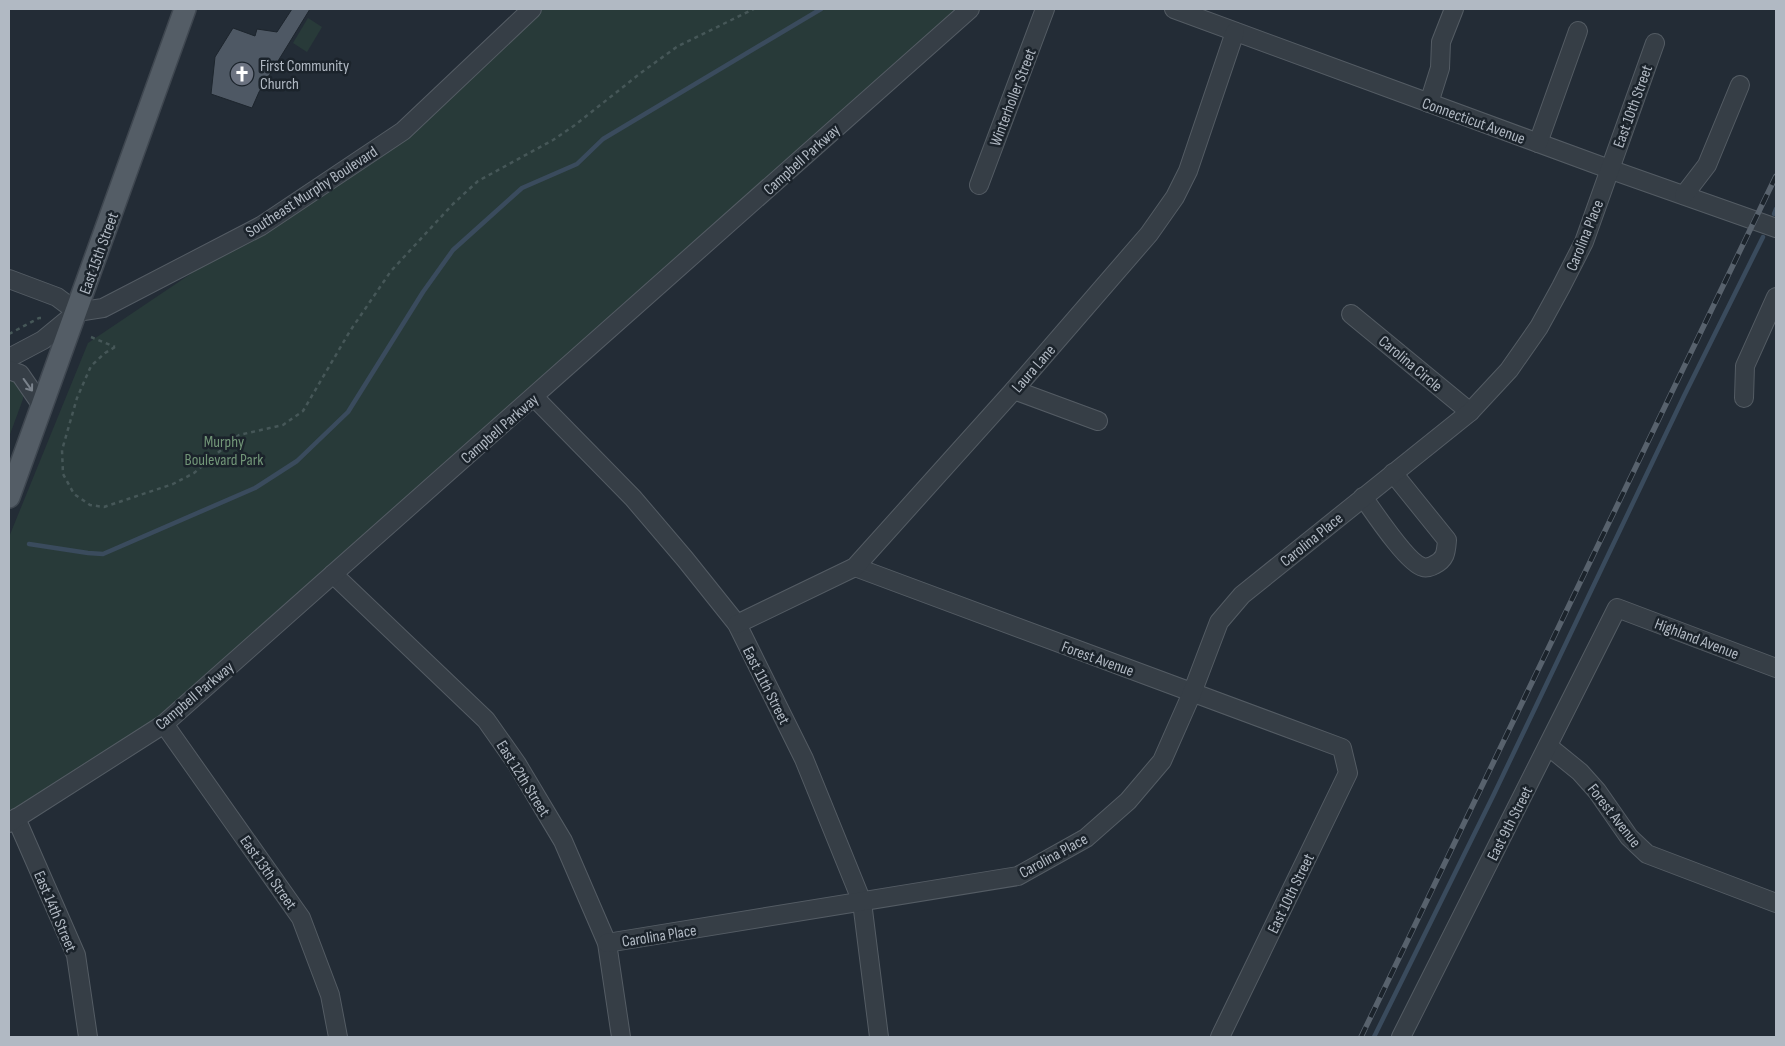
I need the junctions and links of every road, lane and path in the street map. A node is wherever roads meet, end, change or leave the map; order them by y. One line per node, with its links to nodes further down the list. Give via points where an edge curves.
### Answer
1 (185, 9): 20 (main road, East 15th Street)
2 (532, 9): 20 (street, Southeast Murphy Boulevard, via 403,131 261,226 103,308)
3 (754, 9): 24 (path, via 678,46 568,130 478,181 391,271 350,331 303,411 283,425 238,435 194,473 173,484 104,507 90,505 74,494 64,474 62,450 77,398 92,366 116,347)
4 (970, 9): 28 (street, Campbell Parkway)
5 (1045, 9): 15 (street, Winterholler Street)
6 (1174, 9): 9 (street, Connecticut Avenue)
7 (1454, 9): 12 (street, via 1441,42 1440,68)
8 (1578, 31): 13 (street)
9 (1235, 32): 12 (street, Connecticut Avenue); 27 (street, Laura Lane, via 1188,172 1175,197 1149,234)
10 (1655, 43): 14 (street, East 10th Street)
11 (1740, 84): 16 (street, via 1707,165)
12 (1429, 103): 13 (street, Connecticut Avenue)
13 (1538, 143): 14 (street, Connecticut Avenue)
14 (1609, 169): 16 (street, Connecticut Avenue); 31 (street, Carolina Place, via 1584,242 1539,327 1509,370)
15 (979, 185)
16 (1684, 195): 17 (street, Connecticut Avenue)
17 (1776, 228)
18 (9, 279): 20 (street, via 58,297)
19 (1776, 297): 29 (street, via 1745,366)
20 (77, 312): 25 (street, via 43,340); 30 (main road, East 15th Street)
21 (1351, 314): 31 (street, Carolina Circle)
22 (45, 318): 23 (path)
23 (9, 334)
24 (91, 337)
25 (9, 358)
26 (9, 370): 30 (street, one-way to 30, via 20,374)
27 (1014, 390): 32 (street); 36 (street, Laura Lane)
28 (534, 397): 37 (street, Campbell Parkway); 39 (street, East 11th Street, via 633,498)
29 (1744, 398)
30 (42, 406): 34 (main road, East 15th Street)
31 (1470, 412): 33 (street, Carolina Place)
32 (1098, 422)
33 (1393, 473): 35 (street, Carolina Place); 35 (street, via 1447,540 1441,562 1422,567 1408,557)
34 (9, 496)
35 (1363, 497): 41 (street, Carolina Place, via 1242,595 1220,622)
36 (855, 567): 39 (street, Laura Lane); 41 (street, Forest Avenue)
37 (333, 574): 42 (street, Campbell Parkway); 48 (street, East 12th Street, via 486,720 518,764 562,841)
38 (1617, 608): 40 (street, Highland Avenue); 43 (street, East 9th Street)
39 (737, 624): 46 (street, East 11th Street, via 804,759)
40 (1776, 668)
41 (1192, 693): 44 (street, Forest Avenue); 46 (street, Carolina Place, via 1162,761 1128,801 1086,838 1018,876)
42 (164, 724): 45 (street, Campbell Parkway); 50 (street, East 13th Street, via 301,918 330,995)
43 (1548, 746): 47 (street, Forest Avenue, via 1580,772 1628,837 1642,850 1660,860); 54 (street, East 9th Street)
44 (1342, 748): 53 (street, East 10th Street, via 1348,772)
45 (13, 820): 49 (street, East 14th Street, via 76,955)
46 (862, 902): 48 (street, Carolina Place); 52 (street, East 11th Street)
47 (1776, 903)
48 (607, 943): 51 (street, East 12th Street)
49 (88, 1037)
50 (338, 1037)
51 (621, 1037)
52 (879, 1037)
53 (1220, 1037)
54 (1401, 1037)

